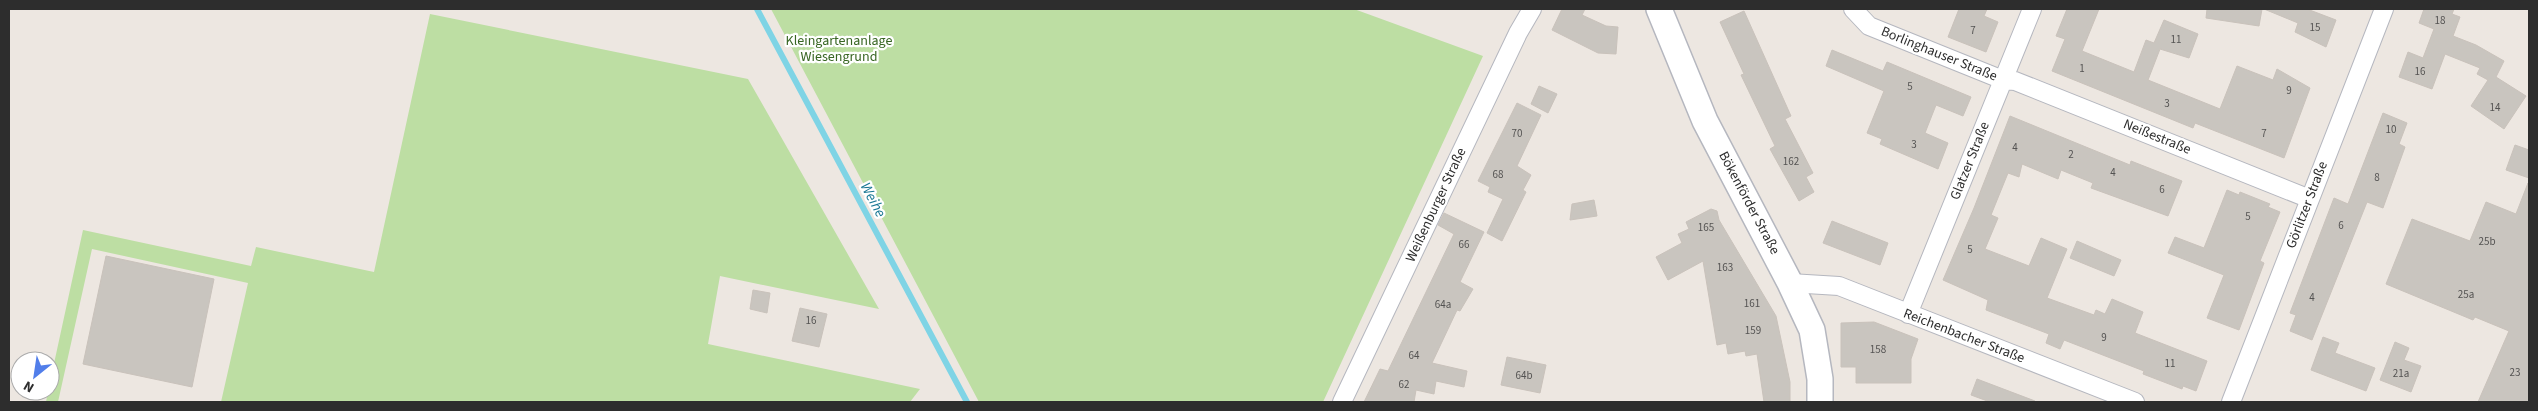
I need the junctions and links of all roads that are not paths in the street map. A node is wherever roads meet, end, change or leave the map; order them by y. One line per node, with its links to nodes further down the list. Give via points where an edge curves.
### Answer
1 (1532, 9): 10 (street, Weißenburger Straße)
2 (1659, 9): 8 (street, Bökenförder Straße, via 1705,121)
3 (1853, 9): 6 (street, Borlinghauser Straße, via 1869,26)
4 (2032, 9): 6 (street, Glatzer Straße)
5 (2384, 9): 7 (street, Görlitzer Straße)
6 (2003, 80): 7 (street, Neißestraße, via 2015,81); 9 (street, Glatzer Straße)
7 (2310, 198): 13 (street, Görlitzer Straße)
8 (1790, 283): 9 (street, Reichenbacher Straße, via 1840,286); 11 (street, Bökenförder Straße, via 1812,330 1820,379)
9 (1908, 314): 12 (street, Reichenbacher Straße)
10 (1342, 402)
11 (1820, 402)
12 (2135, 402)
13 (2231, 402)

